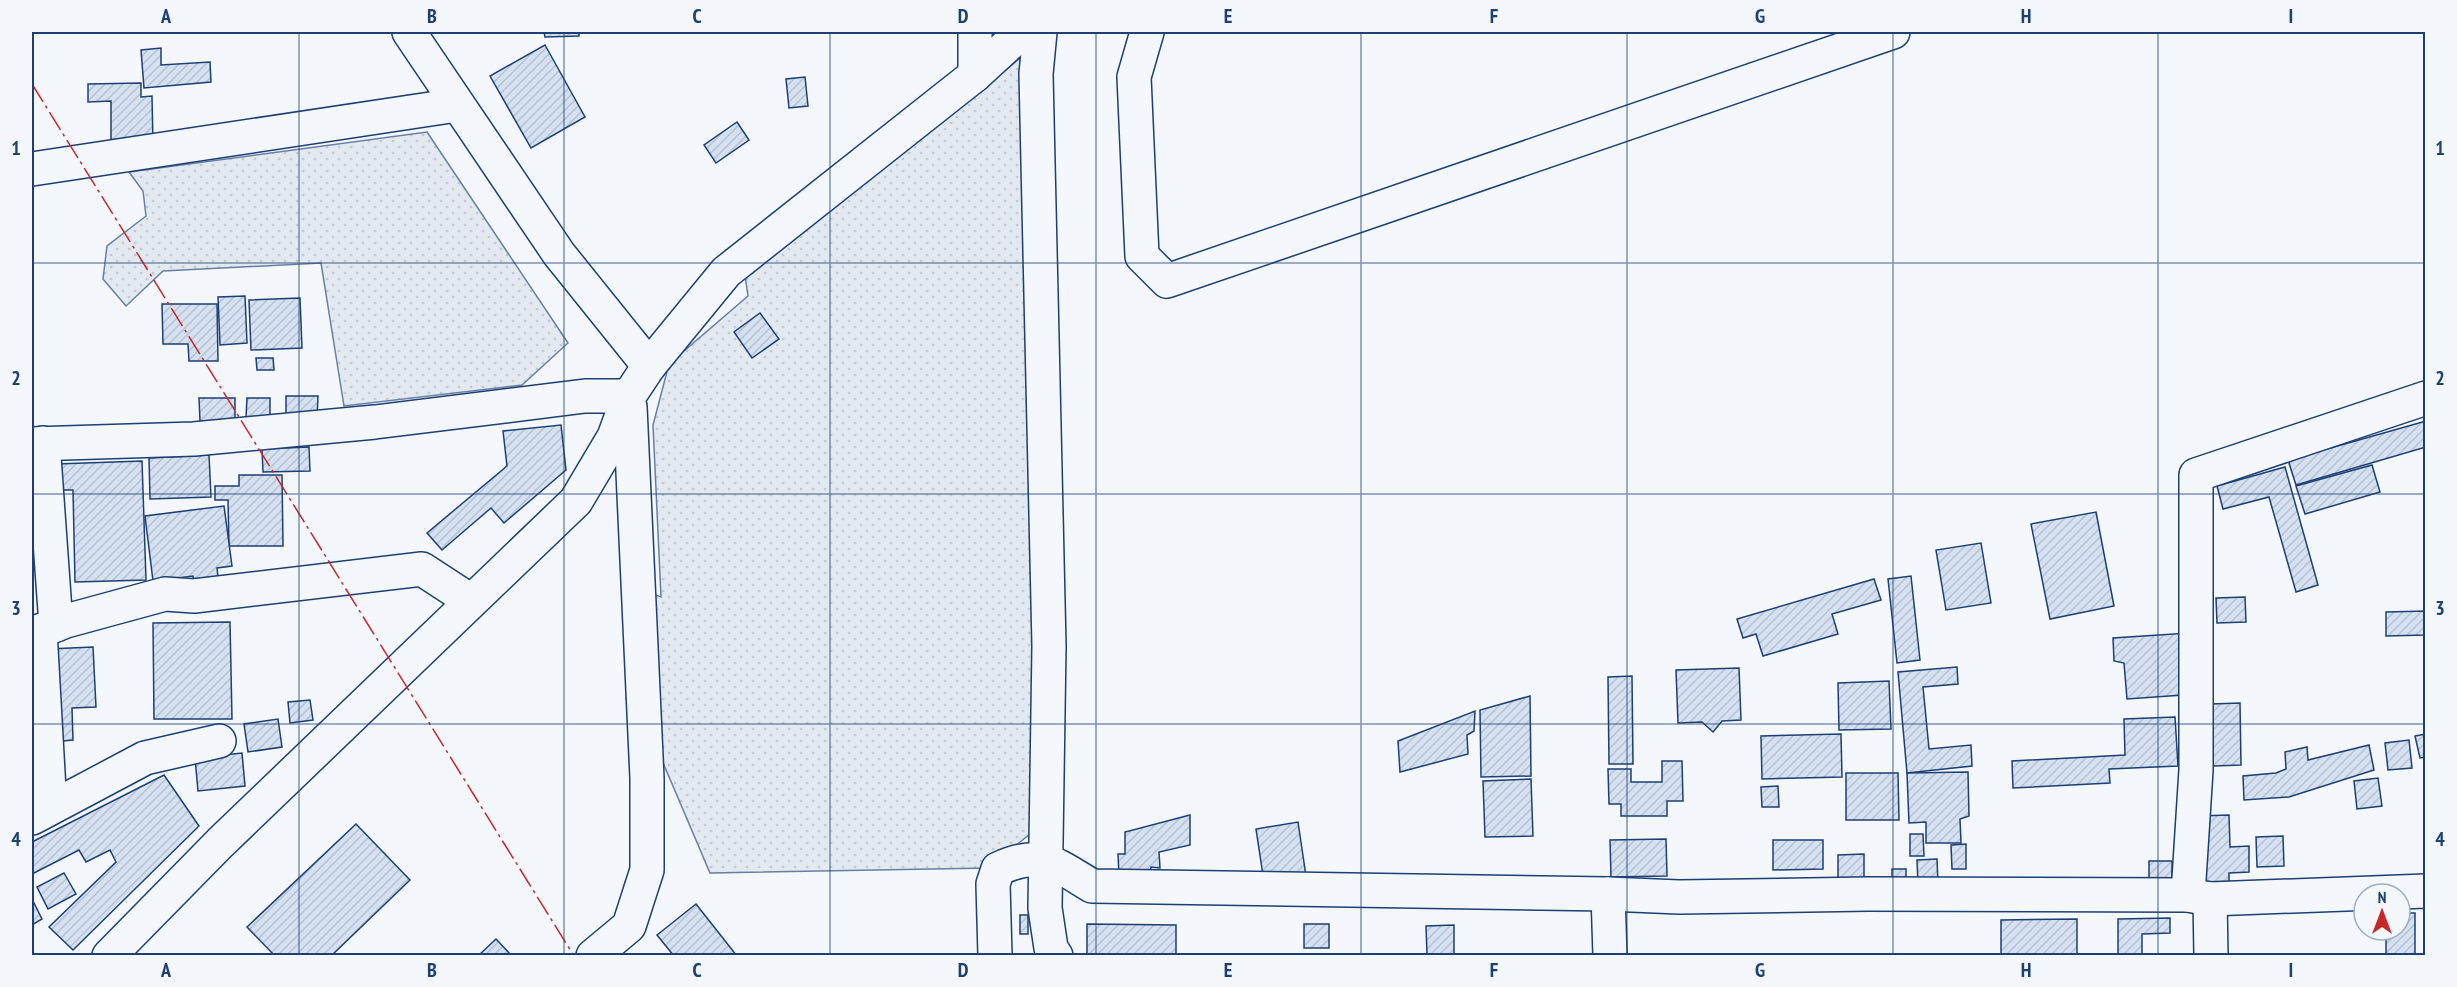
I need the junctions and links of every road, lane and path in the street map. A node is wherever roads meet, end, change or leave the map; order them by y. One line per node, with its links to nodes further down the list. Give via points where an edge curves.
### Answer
1 (410, 32): 9 (street)
2 (975, 32): 8 (street)
3 (1022, 32): 8 (street)
4 (1040, 32): 19 (street, via 1036,74 1049,646)
5 (1147, 32): 7 (street, via 1134,77 1142,256 1167,281)
6 (1893, 32): 7 (street)
7 (1814, 45)
8 (975, 75): 11 (street, via 726,272)
9 (457, 105): 10 (street); 11 (street, via 559,254)
10 (32, 169)
11 (649, 366): 12 (street)
12 (629, 396): 14 (street, via 585,396 194,439); 15 (street, via 614,436 576,501); 24 (street, via 647,778 647,870 629,926)
13 (2426, 398): 22 (street, via 2196,475)
14 (37, 444): 16 (street)
15 (471, 602): 16 (street, via 422,569 194,596 165,594); 23 (street, via 220,843)
16 (42, 630): 18 (street)
17 (219, 741): 18 (street, via 145,758)
18 (41, 813)
19 (1047, 860): 21 (street, via 1092,886); 25 (street, via 1014,861 998,869 993,884); 26 (street, via 1045,908 1051,948)
20 (2426, 891): 22 (street)
21 (1608, 894): 22 (street); 27 (street)
22 (2199, 897): 28 (street)
23 (109, 956)
24 (593, 956)
25 (995, 956)
26 (1056, 956)
27 (1610, 956)
28 (2211, 956)

